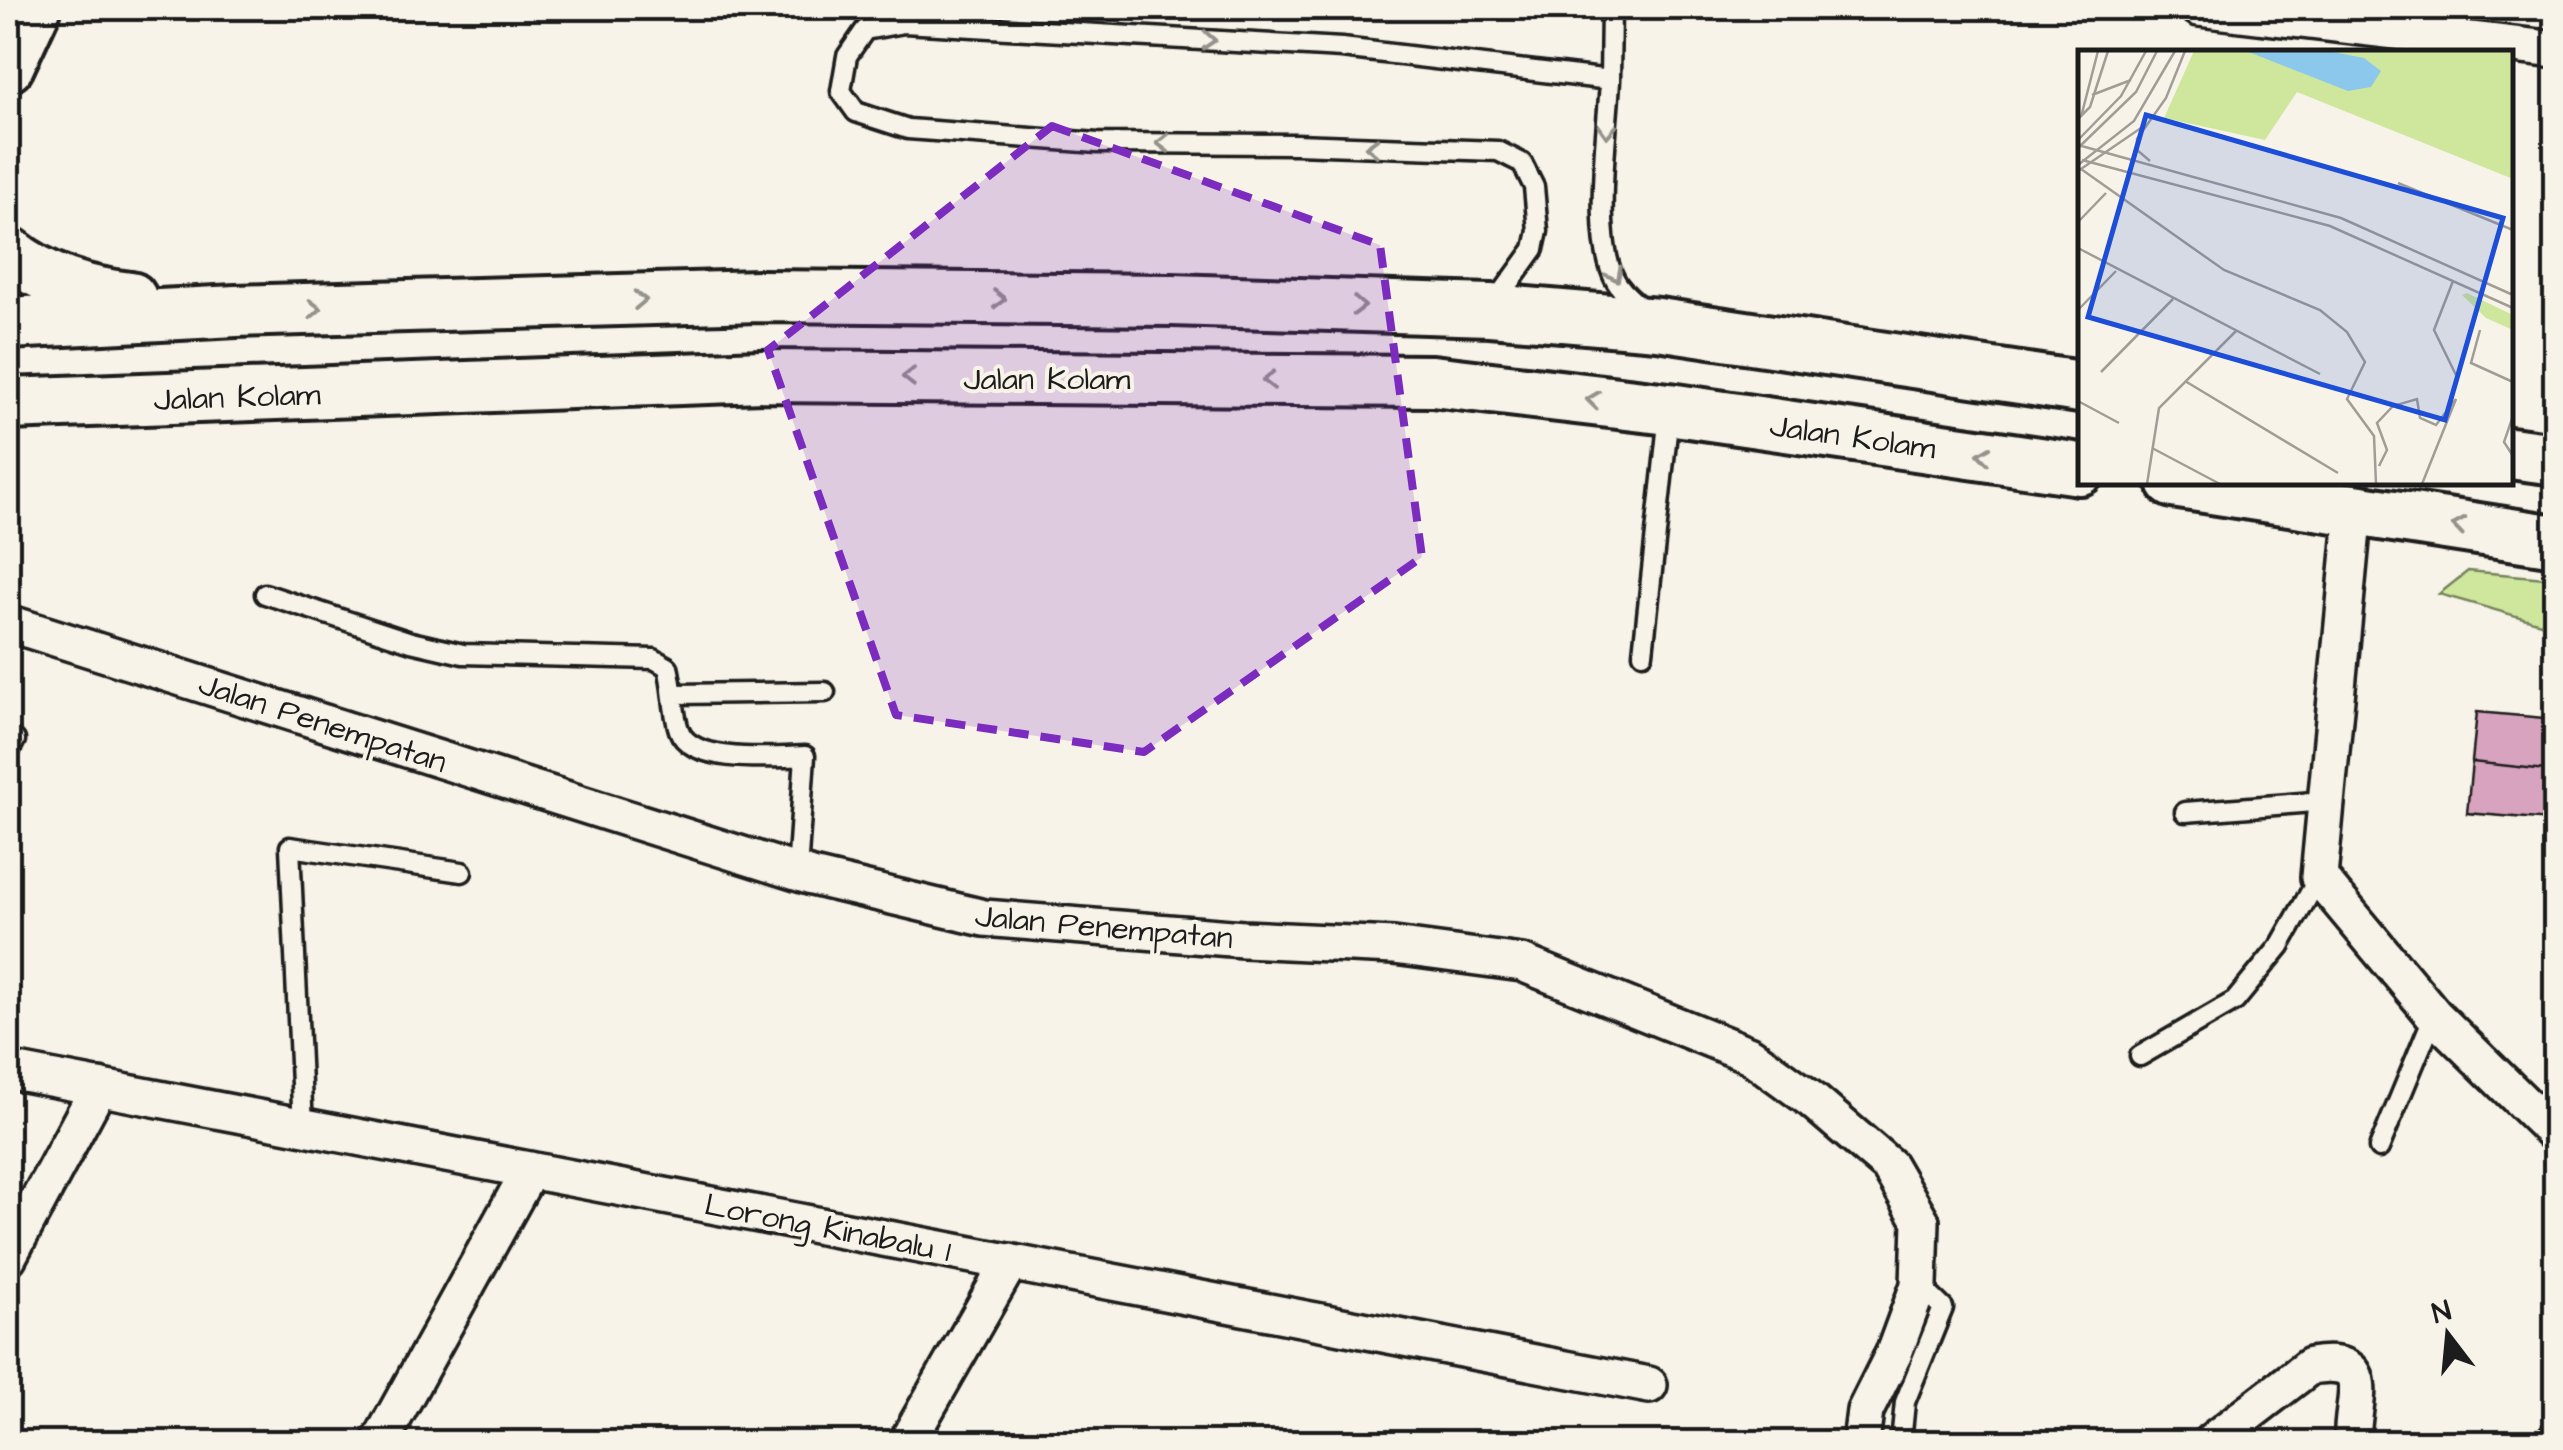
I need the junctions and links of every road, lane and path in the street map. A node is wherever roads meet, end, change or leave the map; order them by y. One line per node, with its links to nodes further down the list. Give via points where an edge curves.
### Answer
1 (35, 8): 5 (main road)
2 (1611, 8): 6 (lane)
3 (2200, 8): 4 (street)
4 (2556, 50)
5 (8, 66)
6 (1610, 80): 8 (lane, one-way to 6, via 1534,249 1538,231 1534,187 1522,162 1498,151 1098,143 908,129 856,112 840,91 847,56 865,30 904,22 1342,48); 11 (lane, one-way to 11, via 1607,257 1618,285)
7 (8, 252): 9 (main road, via 29,269 88,293)
8 (1490, 310): 9 (main road, one-way to 8, via 760,296); 11 (main road)
9 (236, 311): 10 (main road)
10 (8, 323)
11 (1658, 324): 13 (main road)
12 (8, 380): 14 (main road)
13 (2078, 387)
14 (115, 400): 15 (main road, Jalan Kolam); 16 (main road, Jalan Kolam, one-way to 14, via 1432,381 762,376)
15 (8, 404)
16 (1670, 409): 19 (main road, Jalan Kolam, one-way to 16); 25 (lane)
17 (2513, 453): 18 (main road)
18 (2556, 460)
19 (2078, 469)
20 (2193, 485): 21 (main road)
21 (2354, 509): 22 (main road, one-way to 21); 28 (street)
22 (2556, 541)
23 (265, 594): 27 (lane, via 462,654 654,659 668,667)
24 (8, 624): 31 (street, Jalan Penempatan)
25 (1642, 653)
26 (825, 692): 27 (lane)
27 (675, 694): 31 (lane, via 679,733 694,746 737,758 806,756)
28 (2327, 801): 29 (lane); 32 (street)
29 (2185, 812)
30 (462, 872): 37 (lane, via 290,847)
31 (797, 872): 43 (street, Jalan Penempatan, via 984,918 1394,946 1522,963 1750,1055 1812,1100 1889,1166 1921,1221)
32 (2319, 877): 33 (street); 34 (lane, via 2280,946 2235,1001)
33 (2434, 1015): 38 (street); 39 (lane)
34 (2140, 1056)
35 (8, 1070): 36 (street, Lorong Kinabalu 1)
36 (99, 1087): 37 (street, Lorong Kinabalu 1); 41 (street)
37 (303, 1127): 40 (street, Lorong Kinabalu 1)
38 (2553, 1132)
39 (2379, 1148)
40 (530, 1170): 42 (street, Lorong Kinabalu 1); 45 (street)
41 (8, 1256)
42 (1010, 1262): 44 (street, Lorong Kinabalu 1); 46 (street)
43 (1919, 1285): 47 (street, Jalan Penempatan, via 1865,1411); 48 (lane, via 1943,1308 1904,1402)
44 (1649, 1384)
45 (380, 1442)
46 (907, 1442)
47 (1862, 1442)
48 (1902, 1442)
49 (2210, 1442): 50 (street, via 2310,1366 2322,1364 2346,1368 2356,1378)
50 (2353, 1442)

